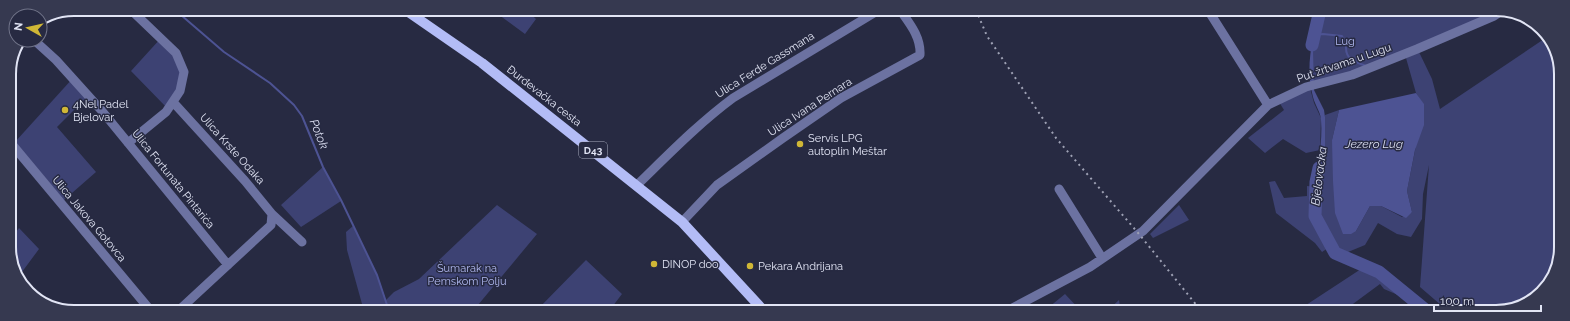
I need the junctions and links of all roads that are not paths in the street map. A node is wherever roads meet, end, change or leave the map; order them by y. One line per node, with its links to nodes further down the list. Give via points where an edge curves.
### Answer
1 (137, 16): 8 (street, via 176,53 184,72 180,91)
2 (414, 16): 12 (main road, Đurđevačka cesta / D43, via 482,62)
3 (869, 16): 12 (street, Ulica Ferde Gassmana, via 733,98 683,140)
4 (904, 16): 15 (street, Ulica Ivana Pernara, via 918,37 920,55 841,98 783,138 717,185)
5 (1212, 16): 9 (street)
6 (1494, 16): 9 (street, Put žrtvama u Lugu, via 1352,74 1306,87)
7 (43, 48): 10 (street, Ulica Fortunata Pintarića, via 65,69)
8 (173, 102): 10 (street, via 166,112); 14 (street, Ulica Krste Odaka)
9 (1268, 106): 17 (street, Put žrtvama u Lugu, via 1143,231)
10 (128, 143): 18 (street, Ulica Fortunata Pintarića)
11 (16, 149): 19 (street, Ulica Jakova Gotovca)
12 (637, 185): 15 (main road, Đurđevačka cesta / D43)
13 (1059, 189): 17 (street)
14 (272, 214): 16 (street, Ulica Krste Odaka); 18 (street, via 271,225)
15 (682, 222): 21 (main road, Đurđevačka cesta / D43)
16 (302, 242)
17 (1102, 258): 22 (street, Put žrtvama u Lugu)
18 (228, 264): 20 (street)
19 (143, 305)
20 (184, 305)
21 (758, 305)
22 (1018, 305)

